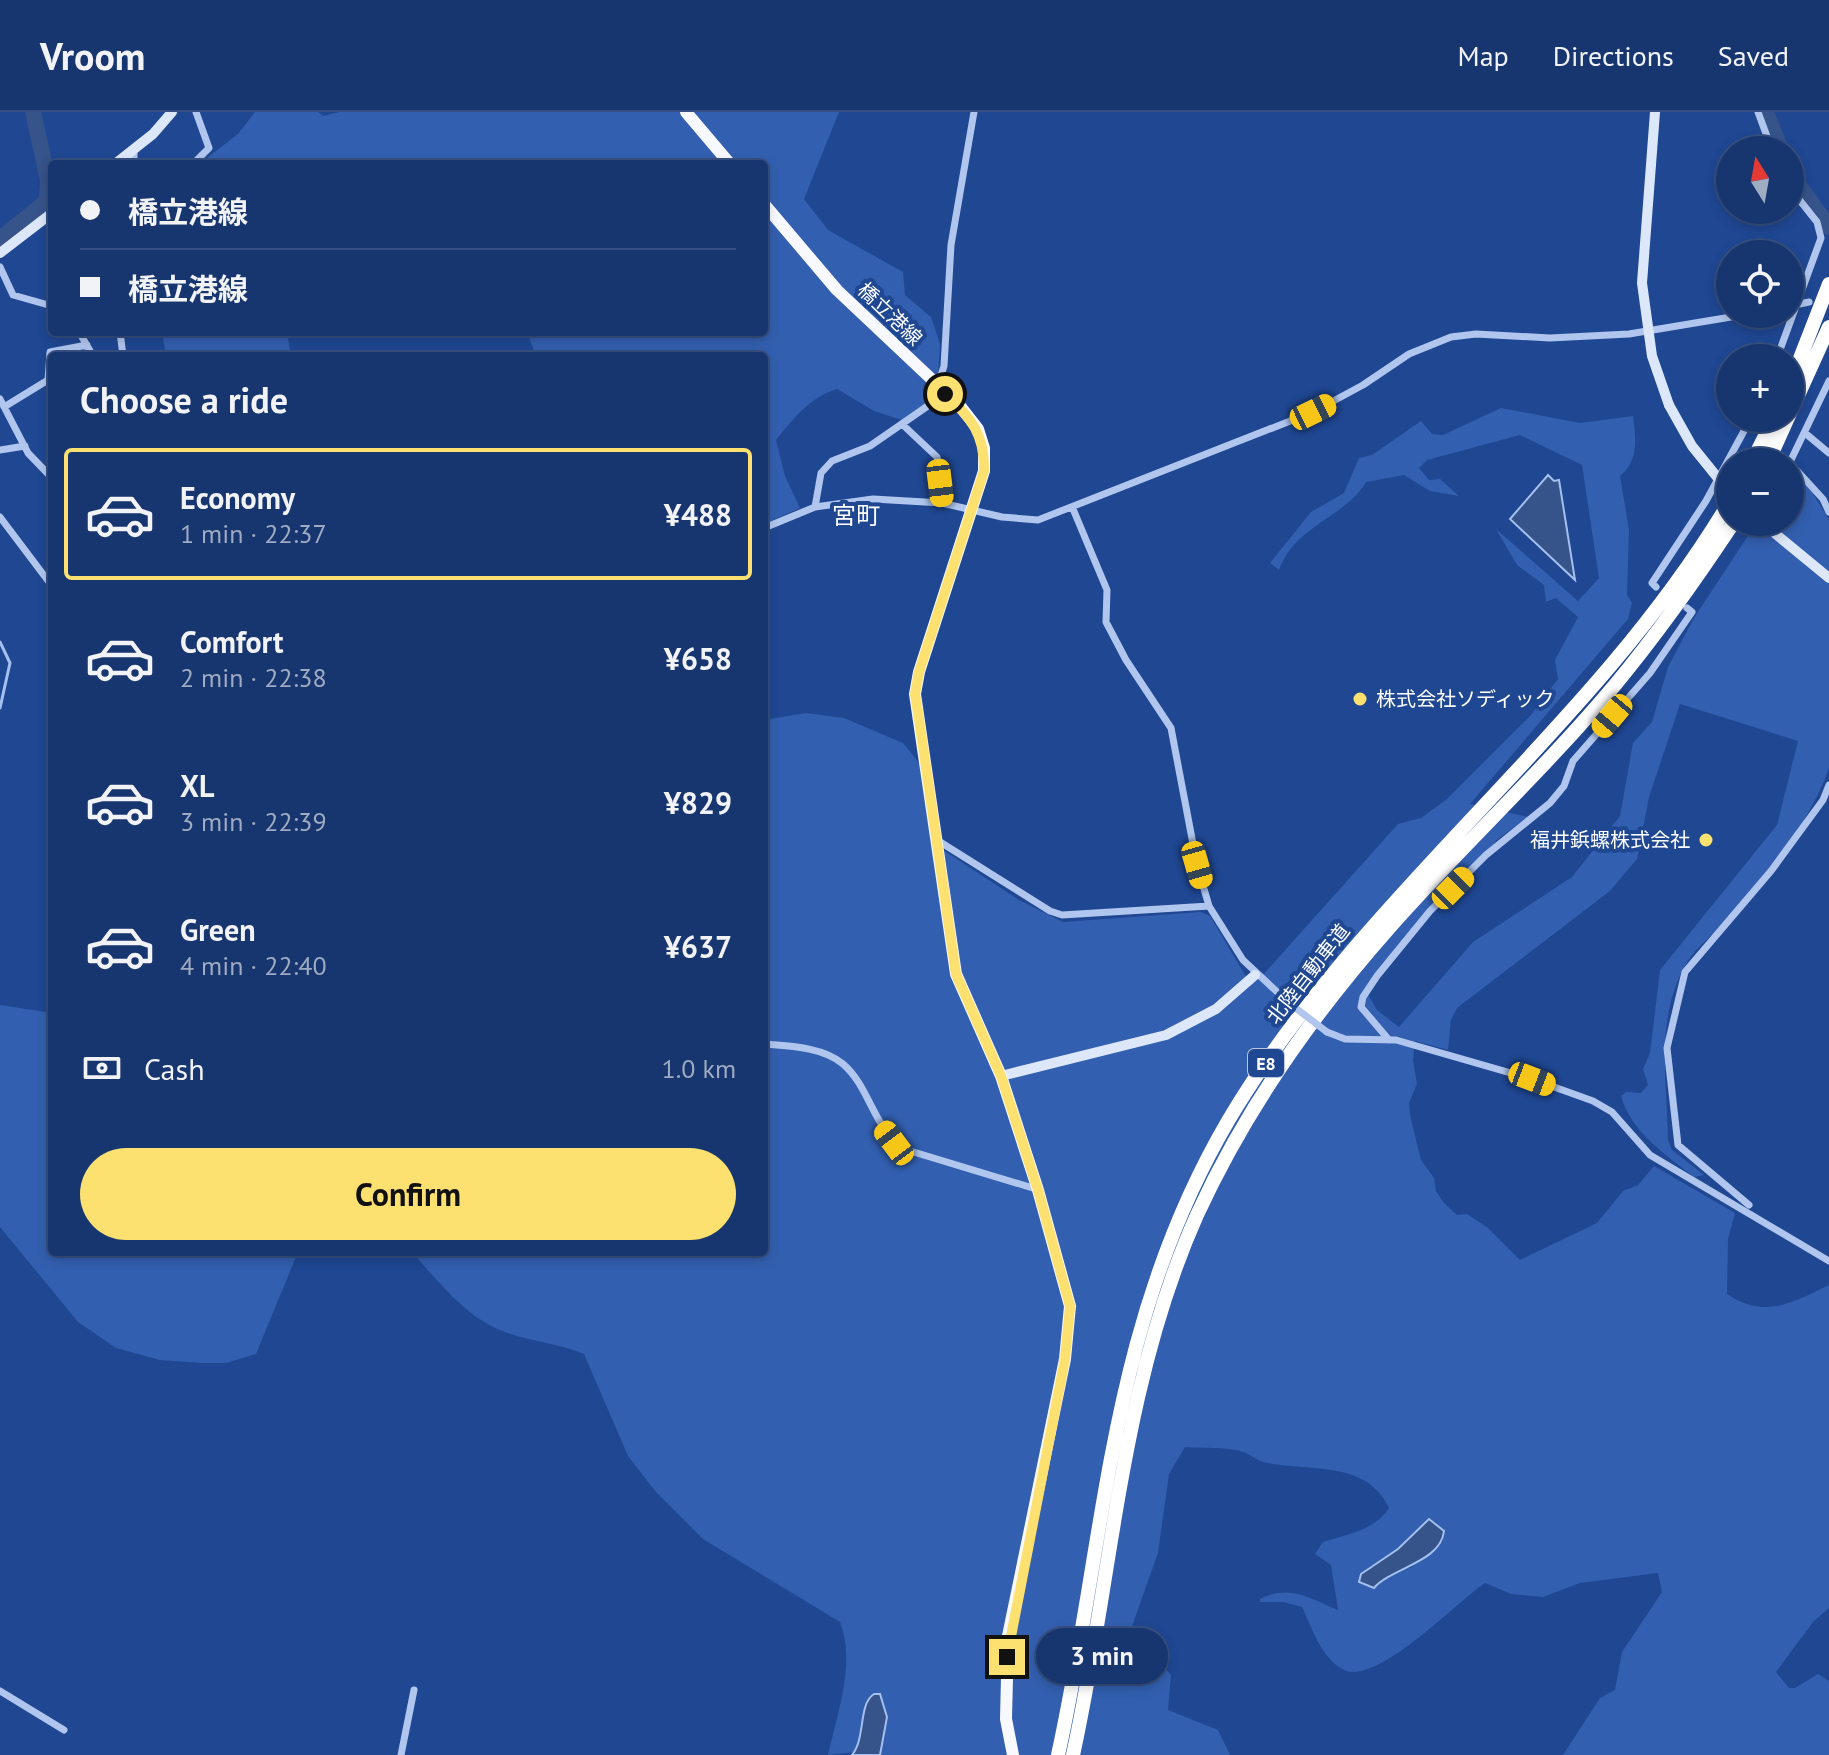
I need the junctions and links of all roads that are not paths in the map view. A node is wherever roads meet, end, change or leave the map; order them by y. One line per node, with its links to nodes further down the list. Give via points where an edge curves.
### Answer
1 (172, 112): 8 (street)
2 (196, 112): 11 (street, via 209,148)
3 (686, 112): 12 (main road)
4 (974, 112): 33 (street, via 951,245)
5 (1655, 112): 25 (street, via 1642,258)
6 (1758, 112): 7 (street)
7 (1767, 136)
8 (134, 150): 9 (street); 10 (street)
9 (120, 160)
10 (134, 160)
11 (197, 160)
12 (727, 160)
13 (1804, 206): 19 (street, via 1821,238)
14 (768, 209): 33 (main road, 橋立港線, via 837,290)
15 (48, 216): 16 (street)
16 (0, 253)
17 (0, 267): 22 (street, via 13,295)
18 (1829, 284): 28 (highway)
19 (1804, 291)
20 (1809, 302): 21 (street)
21 (1804, 303)
22 (48, 305)
23 (1716, 320): 25 (street)
24 (1829, 327): 39 (highway)
25 (1647, 332): 44 (street, bridge, via 1669,405); 49 (street, via 1451,337 1409,354 1313,412)
26 (83, 336): 27 (street)
27 (87, 345): 29 (street); 30 (street)
28 (1804, 348)
29 (50, 352)
30 (91, 352)
31 (1829, 381): 37 (street)
32 (48, 383): 34 (street)
33 (941, 390): 35 (street); 48 (main road, 橋立港線, via 978,429 984,448 984,471)
34 (2, 403): 38 (street)
35 (903, 425): 46 (street, via 937,457); 47 (street, via 825,466)
36 (1743, 432): 58 (street, via 1652,583)
37 (1805, 433): 40 (street); 42 (street)
38 (25, 446): 41 (street); 43 (street)
39 (1774, 448)
40 (1797, 448)
41 (0, 450)
42 (1829, 453)
43 (48, 473)
44 (1716, 476)
45 (1804, 478): 50 (street)
46 (942, 503): 47 (street, via 873,499); 48 (street)
47 (815, 507): 53 (street)
48 (971, 508): 49 (street, via 1038,520); 61 (main road, 橋立港線, via 915,694)
49 (1073, 509): 62 (street, via 1107,590 1106,622 1171,728)
50 (1829, 512)
51 (0, 517): 57 (street)
52 (1716, 522): 75 (highway, 北陸自動車道 / E8, via 1670,591 1599,680 1345,958 1284,1036 1227,1124 1179,1222 1132,1351)
53 (768, 526)
54 (1724, 536): 76 (highway, 北陸自動車道 / E8, via 1613,687 1354,968 1242,1126 1192,1226 1146,1355)
55 (1778, 536): 56 (street)
56 (1829, 578)
57 (48, 581)
58 (1656, 587)
59 (1687, 608): 64 (street, via 1692,612 1686,623 1573,761 1564,786 1550,803 1440,901 1370,985 1361,1007)
60 (1829, 785): 68 (street, via 1771,871 1685,972 1670,1031 1675,1138 1706,1172)
61 (936, 840): 62 (street, via 1062,915); 66 (main road, 橋立港線, via 956,974)
62 (1209, 906): 63 (street)
63 (1255, 975): 64 (street, bridge, via 1327,1032 1345,1039); 66 (street, via 1216,1009 1166,1035)
64 (1389, 1040): 69 (street, via 1593,1101 1612,1112 1662,1164)
65 (768, 1044): 67 (street, via 799,1047 843,1064 894,1143)
66 (1001, 1076): 67 (main road, 橋立港線)
67 (1038, 1190): 74 (main road, 橋立港線, via 1063,1273 1071,1329 1008,1636 1006,1719)
68 (1749, 1205)
69 (1829, 1261)
70 (414, 1690): 73 (street)
71 (0, 1691): 72 (street)
72 (64, 1730)
73 (401, 1755)
74 (1013, 1755)
75 (1058, 1755)
76 (1073, 1755)

